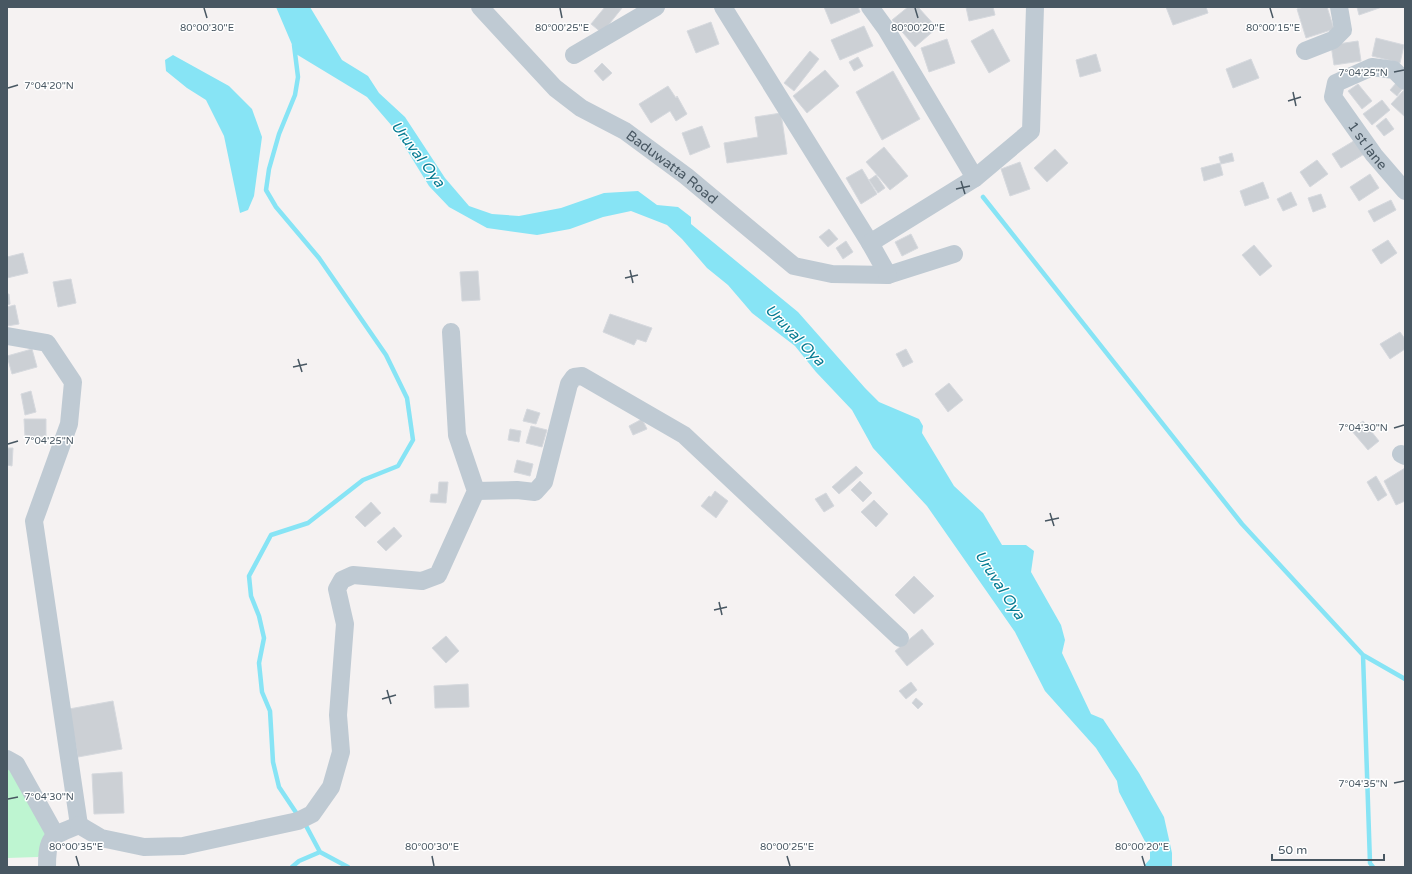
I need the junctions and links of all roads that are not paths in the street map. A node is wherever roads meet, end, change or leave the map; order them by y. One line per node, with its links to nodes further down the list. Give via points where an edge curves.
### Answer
1 (480, 7): 14 (street, Baduwatta Road, via 555,88 581,108 626,131 674,167 794,266 832,274)
2 (656, 7): 8 (street)
3 (723, 7): 12 (street)
4 (870, 7): 10 (street, via 886,29)
5 (1035, 7): 10 (street, via 1031,131)
6 (1339, 7): 7 (street, via 1343,30 1332,40)
7 (1305, 51)
8 (574, 55)
9 (1405, 81): 11 (street, 1 st lane, via 1394,70 1372,67 1336,83 1333,97 1374,155)
10 (975, 178): 12 (street)
11 (1405, 191)
12 (870, 243): 14 (street)
13 (954, 254): 14 (street, Baduwatta Road)
14 (888, 274)
15 (451, 332): 17 (street, via 457,435)
16 (7, 336): 20 (street, via 47,343 73,382 69,424 34,521)
17 (476, 491): 18 (street, via 535,492 540,488 544,482 569,384 574,377 582,376 684,435); 20 (street, via 438,575 422,581 353,575 342,580 337,589 345,624 338,715 341,752 331,787 312,814 302,820 183,846 144,847 101,838)
18 (900, 638)
19 (7, 759): 21 (street, via 16,764)
20 (79, 825): 21 (street)
21 (55, 834): 22 (street, via 47,846)
22 (47, 866)

